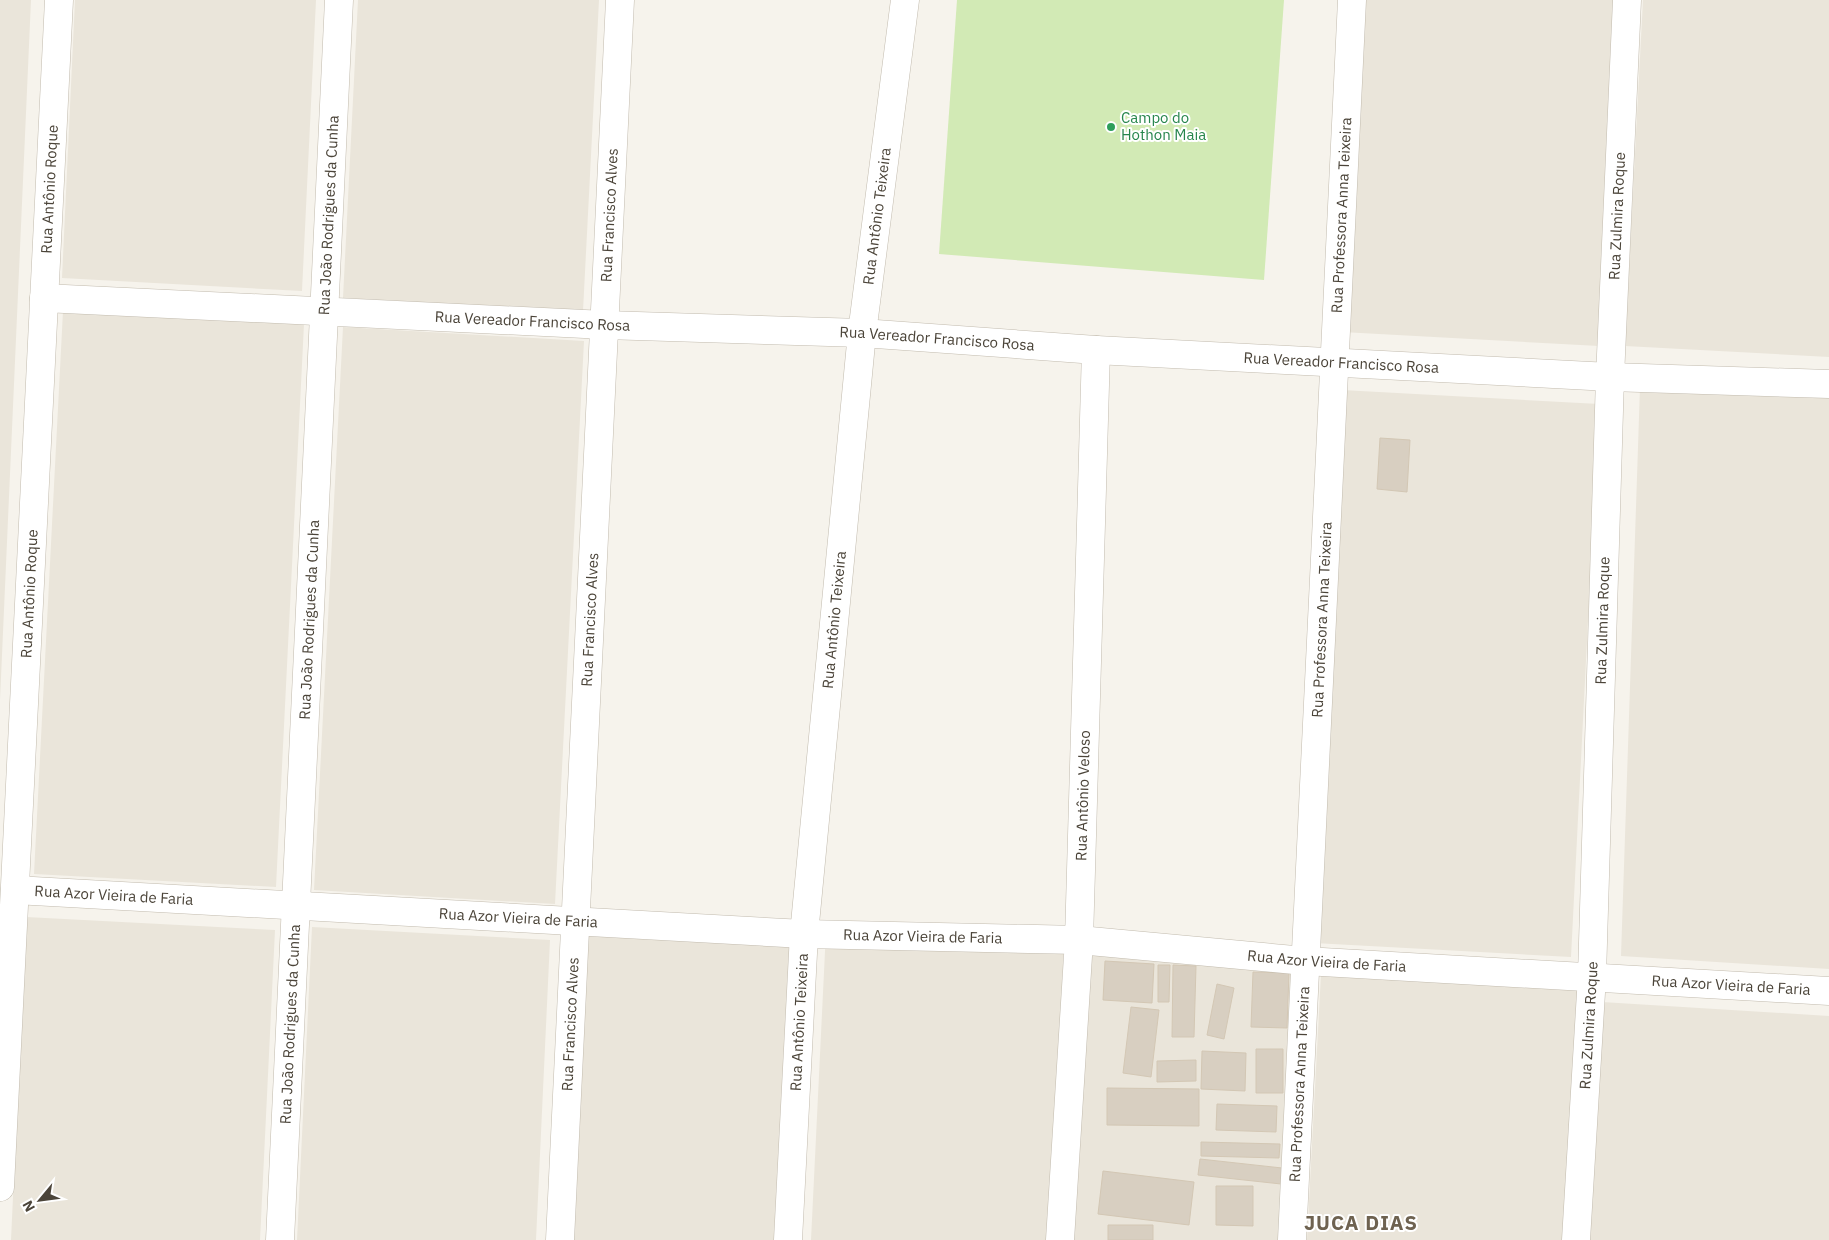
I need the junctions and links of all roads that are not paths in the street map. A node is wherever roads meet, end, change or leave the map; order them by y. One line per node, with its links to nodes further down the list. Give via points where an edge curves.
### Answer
1 (58, 0): 7 (street, Rua Antônio Roque)
2 (339, 0): 8 (street, Rua João Rodrigues da Cunha)
3 (620, 0): 9 (street, Rua Francisco Alves)
4 (905, 0): 10 (street, Rua Antônio Teixeira)
5 (1352, 0): 12 (street, Rua Professora Anna Teixeira)
6 (1627, 0): 13 (street, Rua Zulmira Roque)
7 (44, 298): 8 (street, Rua Vereador Francisco Rosa); 15 (street, Rua Antônio Roque)
8 (324, 312): 9 (street, Rua Vereador Francisco Rosa); 17 (street, Rua João Rodrigues da Cunha)
9 (605, 326): 10 (street, Rua Vereador Francisco Rosa); 18 (street, Rua Francisco Alves)
10 (862, 333): 11 (street, Rua Vereador Francisco Rosa); 19 (street, Rua Antônio Teixeira)
11 (1096, 350): 12 (street, Rua Vereador Francisco Rosa); 20 (street, Rua Antônio Veloso)
12 (1334, 363): 13 (street, Rua Vereador Francisco Rosa); 21 (street, Rua Professora Anna Teixeira)
13 (1610, 377): 14 (street, Rua Vereador Francisco Rosa); 22 (street, Rua Zulmira Roque)
14 (1829, 384)
15 (11, 756): 16 (street, Rua Antônio Roque)
16 (15, 890): 17 (street, Rua Azor Vieira de Faria); 24 (street, Rua Antônio Roque)
17 (296, 906): 18 (street, Rua Azor Vieira de Faria); 26 (street, Rua João Rodrigues da Cunha)
18 (576, 921): 19 (street, Rua Azor Vieira de Faria); 27 (street, Rua Francisco Alves)
19 (804, 934): 20 (street, Rua Azor Vieira de Faria); 28 (street, Rua Antônio Teixeira)
20 (1079, 940): 21 (street, Rua Azor Vieira de Faria); 29 (street, Rua Antônio Veloso)
21 (1305, 961): 22 (street, Rua Azor Vieira de Faria); 30 (street, Rua Professora Anna Teixeira)
22 (1592, 976): 23 (street, Rua Azor Vieira de Faria); 31 (street, Rua Zulmira Roque)
23 (1829, 991)
24 (4, 1029): 25 (street, Rua Antônio Roque)
25 (0, 1187)
26 (280, 1240)
27 (560, 1240)
28 (788, 1240)
29 (1060, 1240)
30 (1292, 1240)
31 (1576, 1240)

